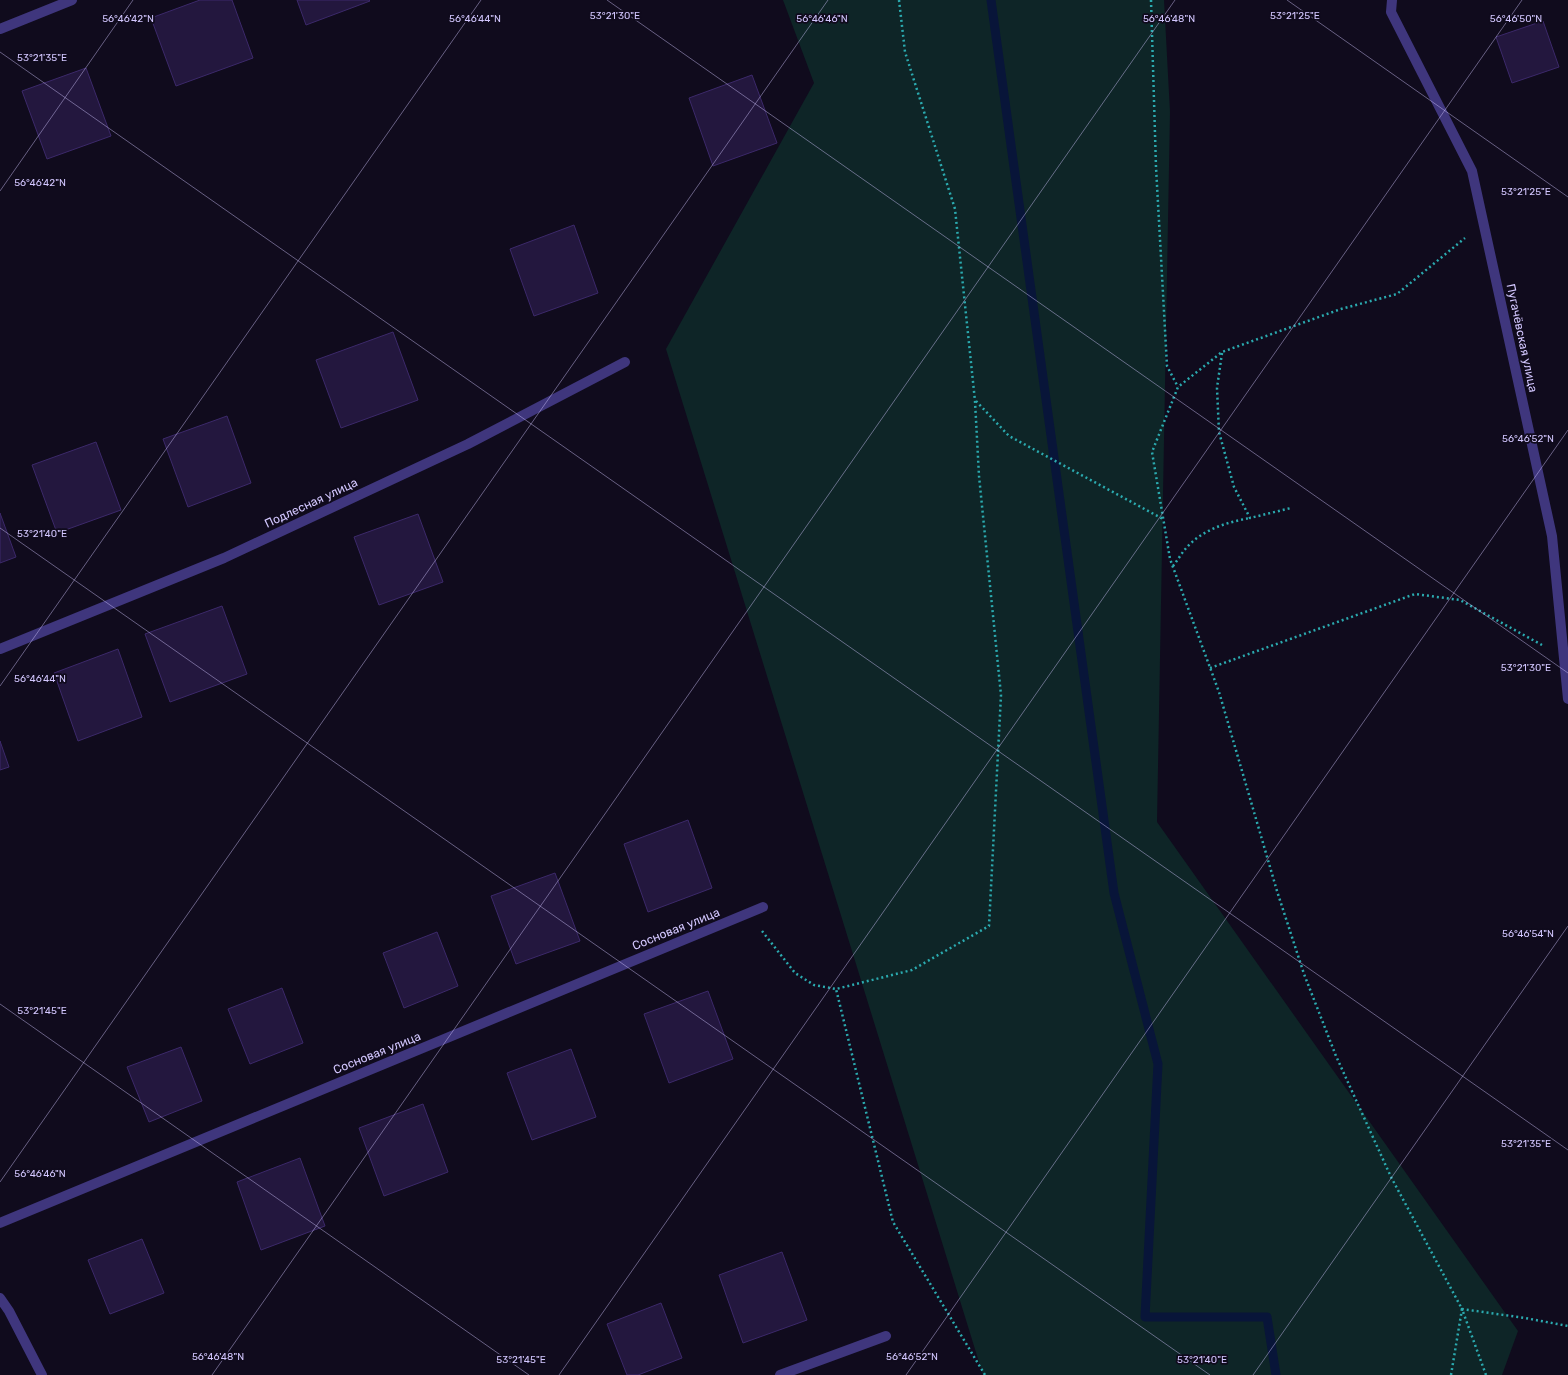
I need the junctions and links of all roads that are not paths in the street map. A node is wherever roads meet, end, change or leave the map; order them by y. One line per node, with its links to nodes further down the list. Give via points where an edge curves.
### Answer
1 (72, 0): 3 (street)
2 (1392, 0): 6 (street, Пугачёвская улица, via 1391,12 1472,171 1552,536)
3 (0, 29)
4 (625, 362): 5 (street, Подлесная улица, via 468,444 224,558)
5 (0, 649)
6 (1568, 699)
7 (763, 907): 8 (street, Сосновая улица)
8 (0, 1223)
9 (0, 1298): 11 (street)
10 (886, 1336): 12 (street)
11 (42, 1375)
12 (780, 1375)

